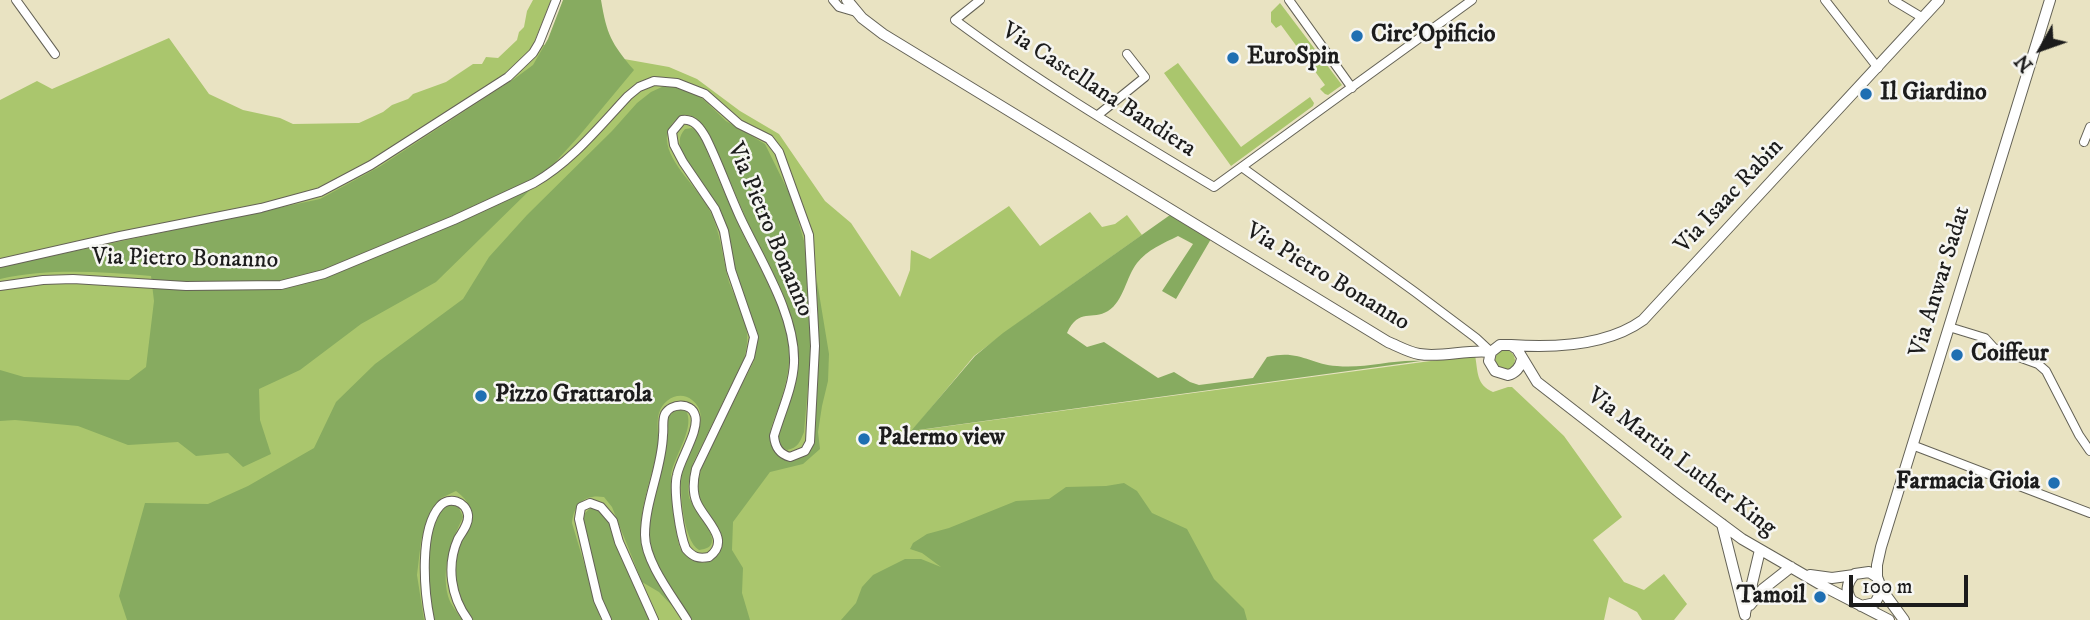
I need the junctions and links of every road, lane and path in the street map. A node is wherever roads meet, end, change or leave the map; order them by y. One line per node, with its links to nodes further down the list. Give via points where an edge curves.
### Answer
1 (16, 0): 14 (street)
2 (556, 0): 22 (street, Via Pietro Bonanno, via 533,53 508,77 371,165 320,192)
3 (833, 0): 12 (street, Via Pietro Bonanno)
4 (847, 0): 12 (street)
5 (979, 0): 18 (street, Via Castellana Bandiera, via 955,20)
6 (1289, 0): 17 (street)
7 (1472, 0): 17 (street)
8 (1825, 0): 16 (street)
9 (1893, 0): 13 (street)
10 (1939, 0): 13 (street, Via Isaac Rabin)
11 (2050, 0): 25 (street, Via Anwar Sadat)
12 (856, 12): 28 (street, Via Pietro Bonanno, via 883,34 1388,342 1418,354)
13 (1923, 18): 16 (street, Via Isaac Rabin)
14 (55, 54)
15 (1127, 54): 18 (street, via 1145,77)
16 (1878, 68): 27 (street, Via Isaac Rabin, via 1643,320 1627,331 1598,340)
17 (1352, 88): 21 (street)
18 (1098, 115): 21 (street, Via Castellana Bandiera, via 1214,187)
19 (2090, 127): 20 (street)
20 (2084, 142)
21 (1243, 168): 24 (street)
22 (0, 263)
23 (0, 286): 49 (street, Via Pietro Bonanno, via 73,279 236,287 303,280 389,248 553,173 639,87 665,81 705,94 731,118 769,139 779,152 809,235 815,346 810,442 805,451 790,457 779,452 774,436 794,363 787,315 701,128 682,120 672,132 674,145 719,218 754,337 750,357 693,480 696,501 719,540 709,557 697,558 686,549 676,489 696,417 687,407 676,406 664,418 645,535 649,554)
24 (1454, 322): 26 (street); 28 (street, via 1474,343)
25 (1949, 327): 33 (street, Via Anwar Sadat); 34 (street, via 1985,338 1994,348 2046,371)
26 (1476, 338): 27 (street); 29 (street)
27 (1506, 345): 29 (street); 30 (street, via 1517,349)
28 (1469, 351): 29 (street, Via Pietro Bonanno)
29 (1491, 352): 31 (street, via 1489,360 1495,371)
30 (1522, 359): 31 (street); 32 (street, Via Martin Luther King)
31 (1513, 374): 32 (street, Via Martin Luther King)
32 (1537, 382): 36 (street, Via Martin Luther King)
33 (1912, 445): 35 (street); 41 (street, Via Anwar Sadat, via 1881,547)
34 (2090, 451)
35 (2090, 513)
36 (1722, 524): 37 (street, Via Martin Luther King); 44 (street)
37 (1760, 550): 38 (street, Via Martin Luther King); 44 (street)
38 (1791, 567): 39 (street, Via Martin Luther King); 44 (street, via 1757,595)
39 (1802, 573): 40 (street, via 1832,578); 43 (street, Via Martin Luther King)
40 (1855, 575): 41 (street, via 1864,572); 43 (street, via 1847,588)
41 (1877, 577): 42 (street)
42 (1882, 590): 43 (street, via 1875,603); 51 (street)
43 (1857, 604): 50 (street, Via Martin Luther King)
44 (1744, 617)
45 (430, 620): 46 (street, via 424,565 430,525 444,501 453,500 468,515 450,571 457,604)
46 (468, 620)
47 (607, 620): 48 (street, via 579,519 581,507 590,503 601,507 612,521)
48 (654, 620)
49 (687, 620)
50 (1889, 620)
51 (1904, 620)

